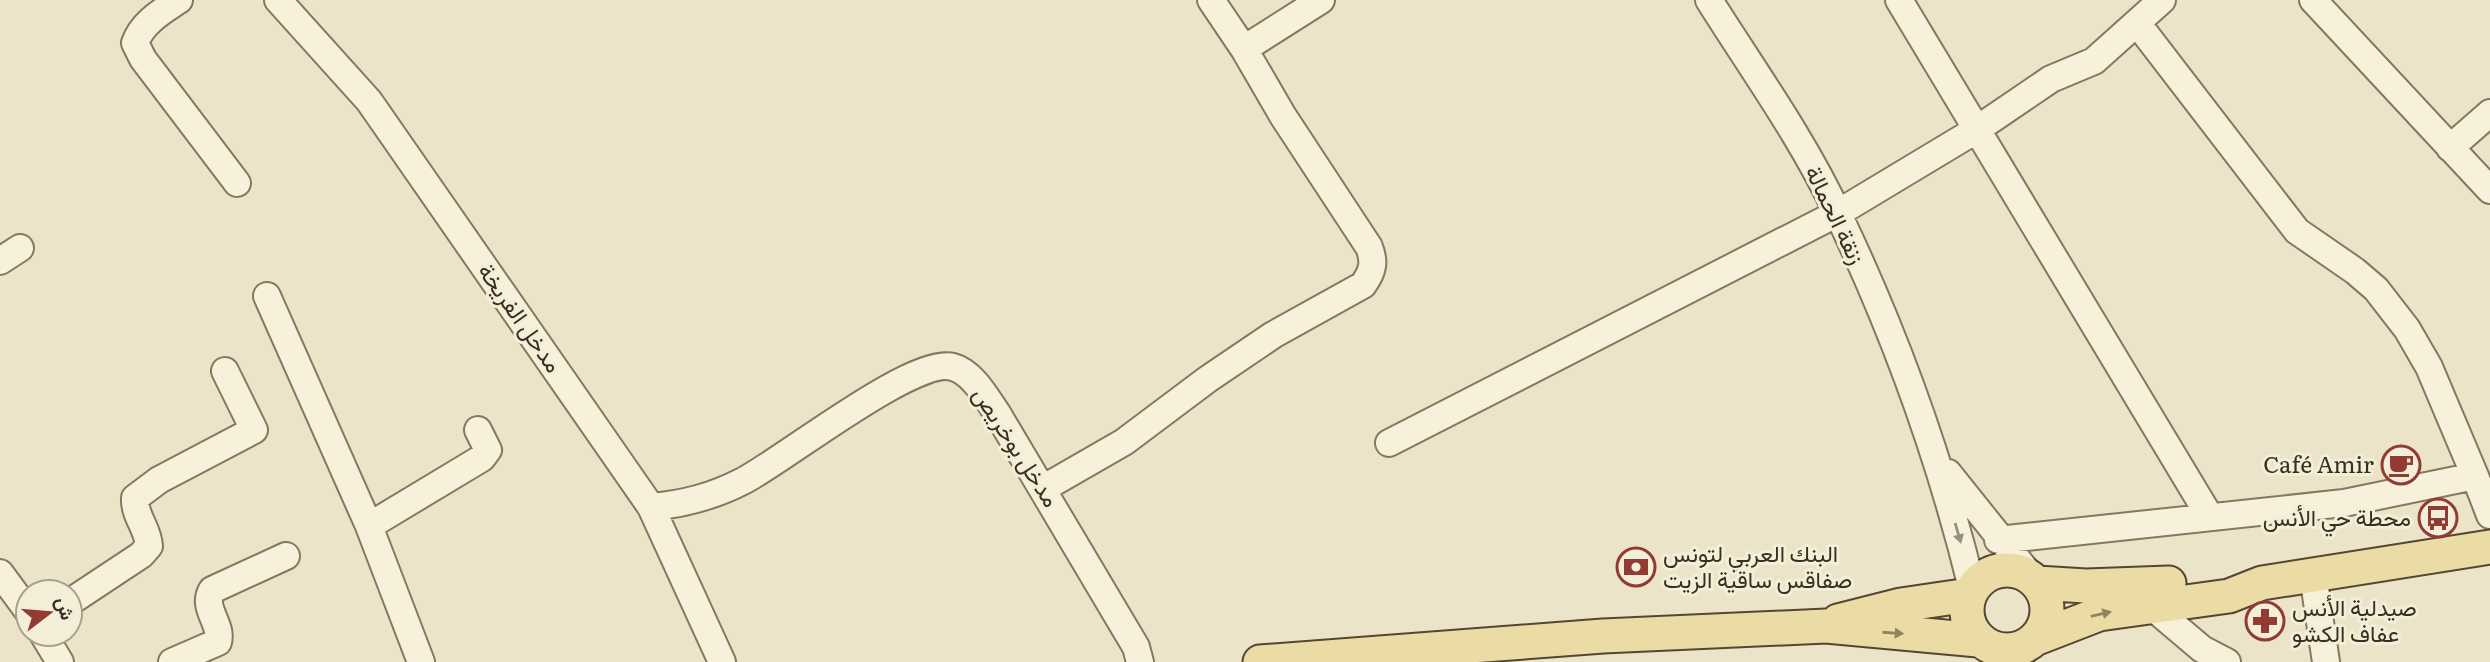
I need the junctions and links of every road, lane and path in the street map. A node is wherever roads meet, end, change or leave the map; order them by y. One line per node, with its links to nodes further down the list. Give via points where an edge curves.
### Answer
1 (179, 0): 14 (street, via 144,26 135,43)
2 (278, 0): 24 (street, مدخل الفريخة, via 369,101)
3 (1211, 0): 10 (street)
4 (1321, 0): 10 (street)
5 (1709, 0): 16 (street, زنقة الحمالة)
6 (1899, 0): 12 (street)
7 (2162, 0): 9 (street)
8 (2313, 0): 13 (street)
9 (2137, 23): 12 (street, via 2094,61 2050,79); 22 (street, via 2297,231 2376,289 2407,329 2429,367)
10 (1244, 49): 23 (street, via 1369,247 1374,259 1370,275 1363,285 1273,335 1208,379 1124,442)
11 (2490, 113): 13 (street)
12 (1976, 130): 16 (street); 26 (street)
13 (2450, 148): 15 (street)
14 (237, 183)
15 (2490, 190)
16 (1838, 213): 20 (street); 21 (street, زنقة الحمالة)
17 (267, 296): 27 (street)
18 (225, 371): 37 (street, via 254,430 159,480 135,498 134,509 149,536 149,546)
19 (478, 430): 27 (street, via 488,450 482,458)
20 (1388, 443)
21 (1930, 445): 28 (street); 36 (street, one-way to 36)
22 (2475, 476): 25 (street); 26 (street, via 2344,503)
23 (1044, 488): 24 (street, مدخل بوخريص, via 982,392 962,372 943,365 875,396 745,480 688,504); 42 (street, مدخل بوخريص)
24 (651, 507): 45 (street, مدخل الفريخة)
25 (2490, 514)
26 (2210, 517): 28 (street)
27 (369, 526): 44 (street)
28 (1998, 540): 33 (street)
29 (2490, 547): 32 (main road)
30 (286, 556): 43 (street, via 212,590 208,603 220,634 218,642)
31 (0, 573): 35 (street)
32 (2313, 575): 34 (main road); 48 (street)
33 (2035, 581): 34 (main road, via 2117,586 2227,578); 36 (main road, via 2007,569 1981,578); 40 (main road, via 2043,593 2047,616)
34 (2262, 583): 38 (main road, via 2230,596)
35 (14, 592)
36 (1971, 592): 39 (main road, via 1857,614); 41 (main road, via 1967,619)
37 (84, 594)
38 (2150, 605): 40 (main road, one-way to 38, via 2090,616); 47 (street, via 2202,649)
39 (1826, 626): 41 (main road, one-way to 41); 46 (main road, via 1603,636)
40 (2037, 638): 41 (main road, via 2015,650 2002,651)
41 (1978, 640)
42 (1138, 654)
43 (172, 662)
44 (421, 662)
45 (722, 662)
46 (1260, 662)
47 (2227, 662)
48 (2326, 662)

